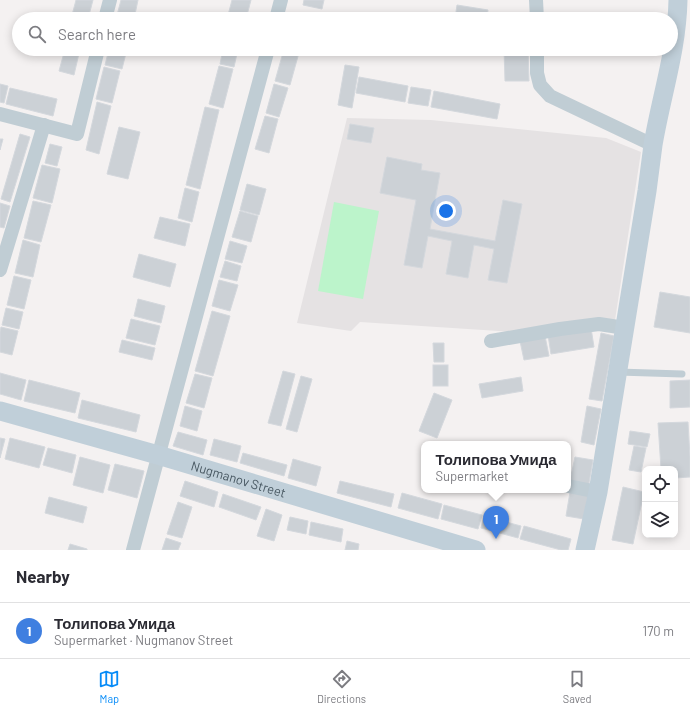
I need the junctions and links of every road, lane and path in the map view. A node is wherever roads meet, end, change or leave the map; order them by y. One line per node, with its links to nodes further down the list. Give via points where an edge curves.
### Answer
1 (110, 0): 5 (street)
2 (281, 0): 6 (street)
3 (536, 0): 7 (street)
4 (678, 0): 8 (street)
5 (107, 12)
6 (278, 12)
7 (536, 12)
8 (677, 12)
9 (96, 56): 14 (street, via 77,134)
10 (266, 56): 22 (street)
11 (537, 56): 15 (street, via 540,85 550,96)
12 (672, 56): 15 (street)
13 (0, 114): 14 (street)
14 (44, 125): 16 (street)
15 (653, 145): 17 (street)
16 (0, 270)
17 (625, 328): 18 (street, via 599,324); 19 (street)
18 (492, 340)
19 (618, 372): 20 (lane); 24 (street)
20 (682, 374)
21 (0, 411): 22 (street, Nugmanov Street)
22 (158, 456): 25 (street); 26 (street, Nugmanov Street)
23 (571, 487): 24 (street)
24 (598, 492): 27 (street)
25 (133, 550)
26 (476, 550)
27 (585, 550)

